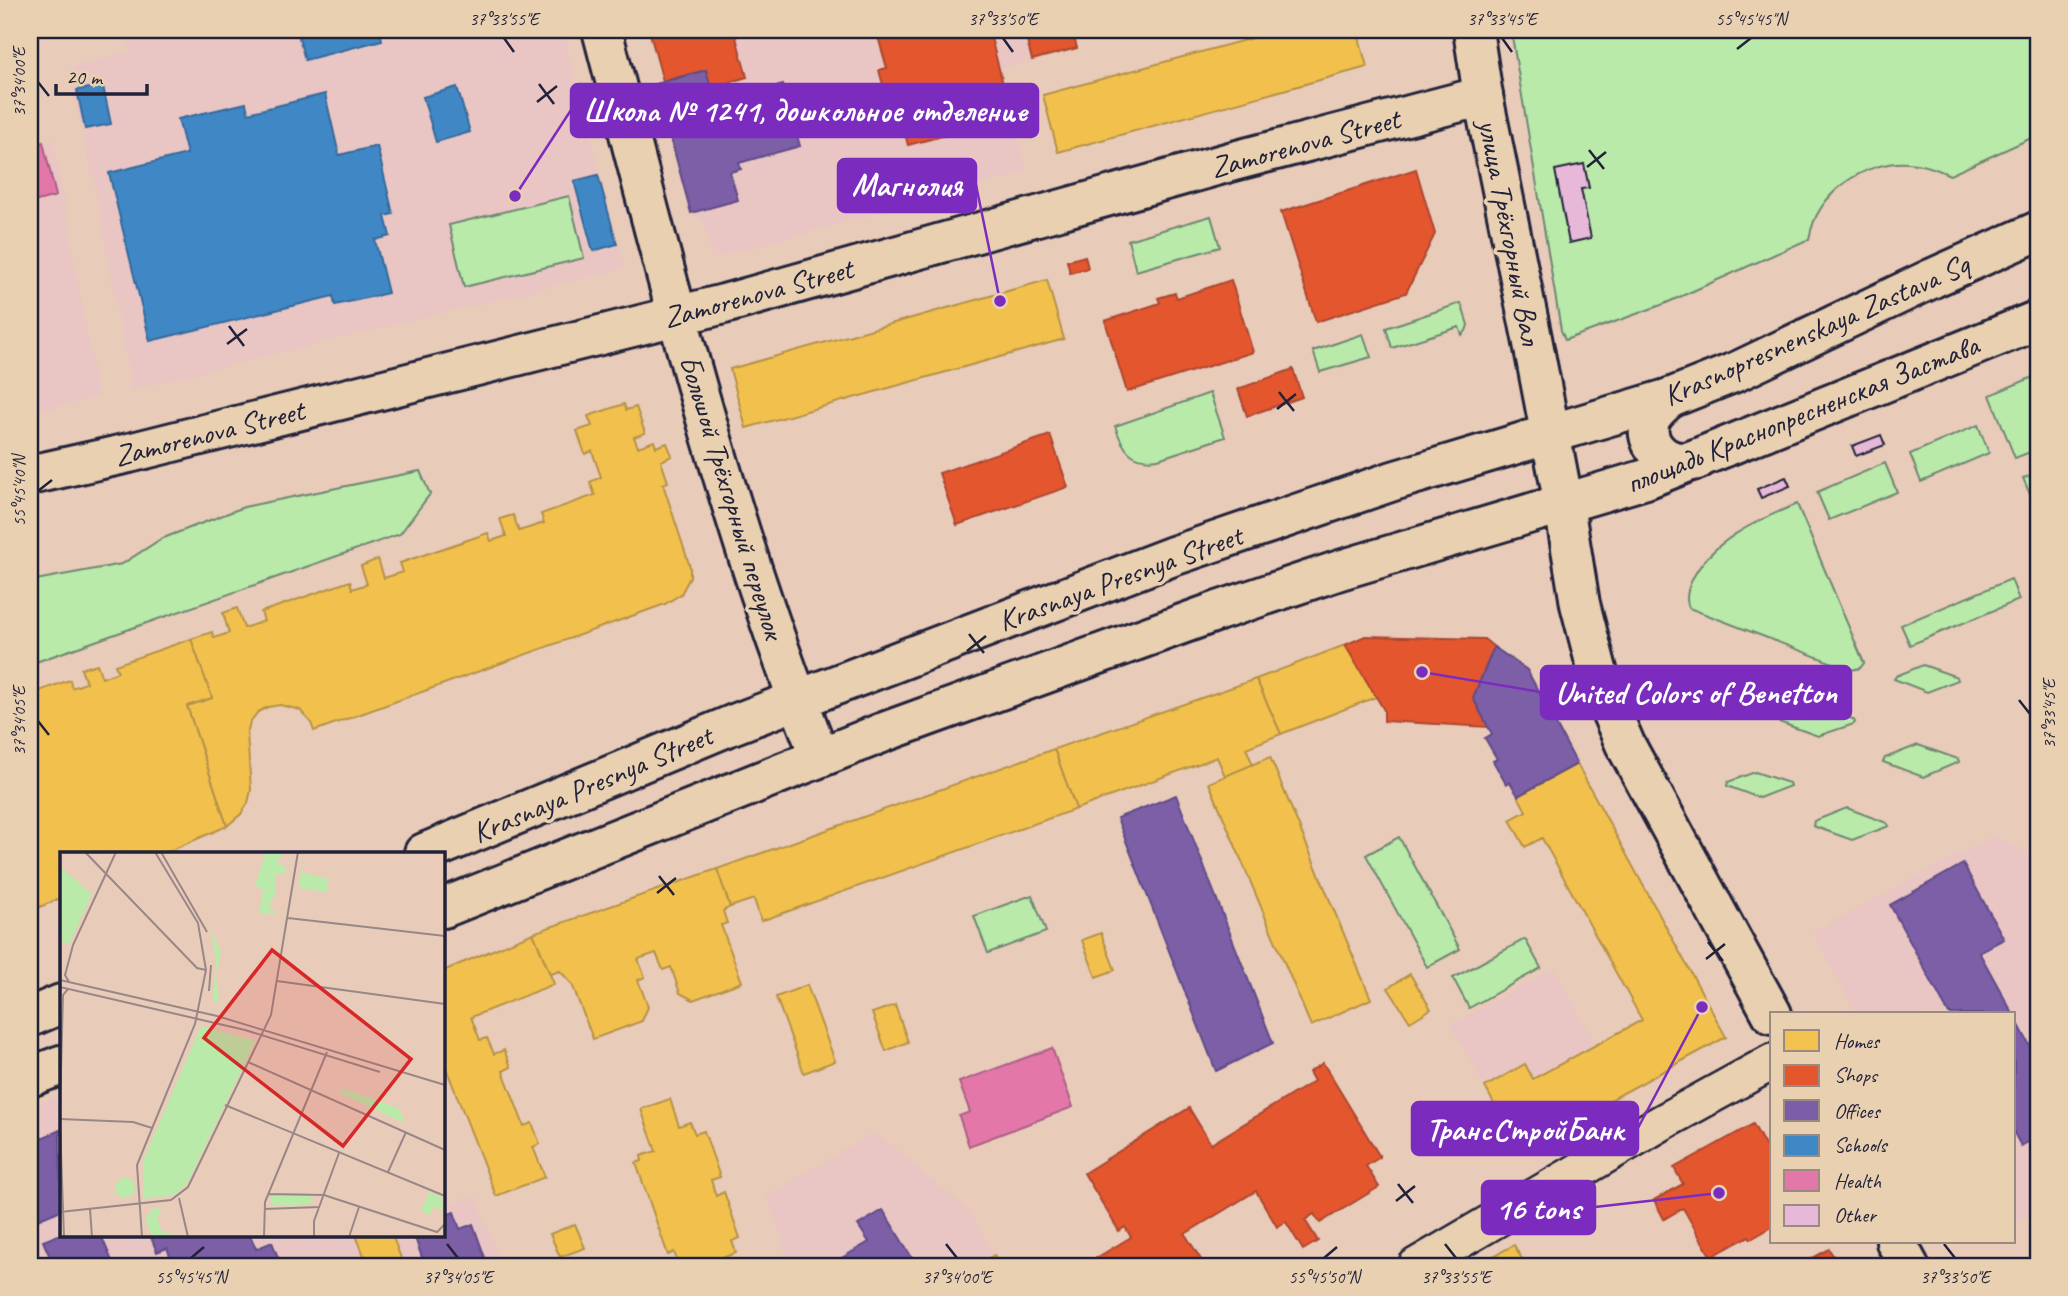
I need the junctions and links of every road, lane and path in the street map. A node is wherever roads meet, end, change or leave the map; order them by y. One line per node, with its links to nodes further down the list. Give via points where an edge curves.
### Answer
1 (602, 30): 5 (main road, Большой Трёхгорный переулок)
2 (1473, 30): 3 (main road, улица Трёхгорный Вал)
3 (1483, 96): 5 (main road, Zamorenova Street); 8 (main road, улица Трёхгорный Вал)
4 (2038, 232): 7 (main road, Krasnopresnenskaya Zastava Sq)
5 (676, 315): 10 (main road, Zamorenova Street); 12 (main road, Большой Трёхгорный переулок, via 724,479)
6 (2038, 320): 9 (main road, площадь Краснопресненская Застава)
7 (1670, 398): 8 (main road, Krasnopresnenskaya Zastava Sq); 9 (main road, via 1651,420 1648,433 1654,449 1667,459)
8 (1550, 433): 11 (main road, улица Трёхгорный Вал); 12 (main road, Krasnaya Presnya Street, via 1173,556)
9 (1697, 460): 11 (main road, площадь Краснопресненская Застава)
10 (30, 475)
11 (1564, 505): 13 (main road, Krasnaya Presnya Street, via 1315,578); 17 (main road, улица Трёхгорный Вал, via 1580,604 1603,694 1625,744)
12 (797, 699): 13 (main road, Большой Трёхгорный переулок); 14 (main road, Krasnaya Presnya Street)
13 (820, 757): 15 (main road, Krasnaya Presnya Street)
14 (427, 852)
15 (444, 908)
16 (60, 1004): 18 (main road)
17 (1771, 1012)
18 (30, 1017)
19 (1770, 1063): 23 (street)
20 (60, 1065): 21 (main road)
21 (30, 1077)
22 (1897, 1244): 24 (main road)
23 (1416, 1266)
24 (1909, 1266)

